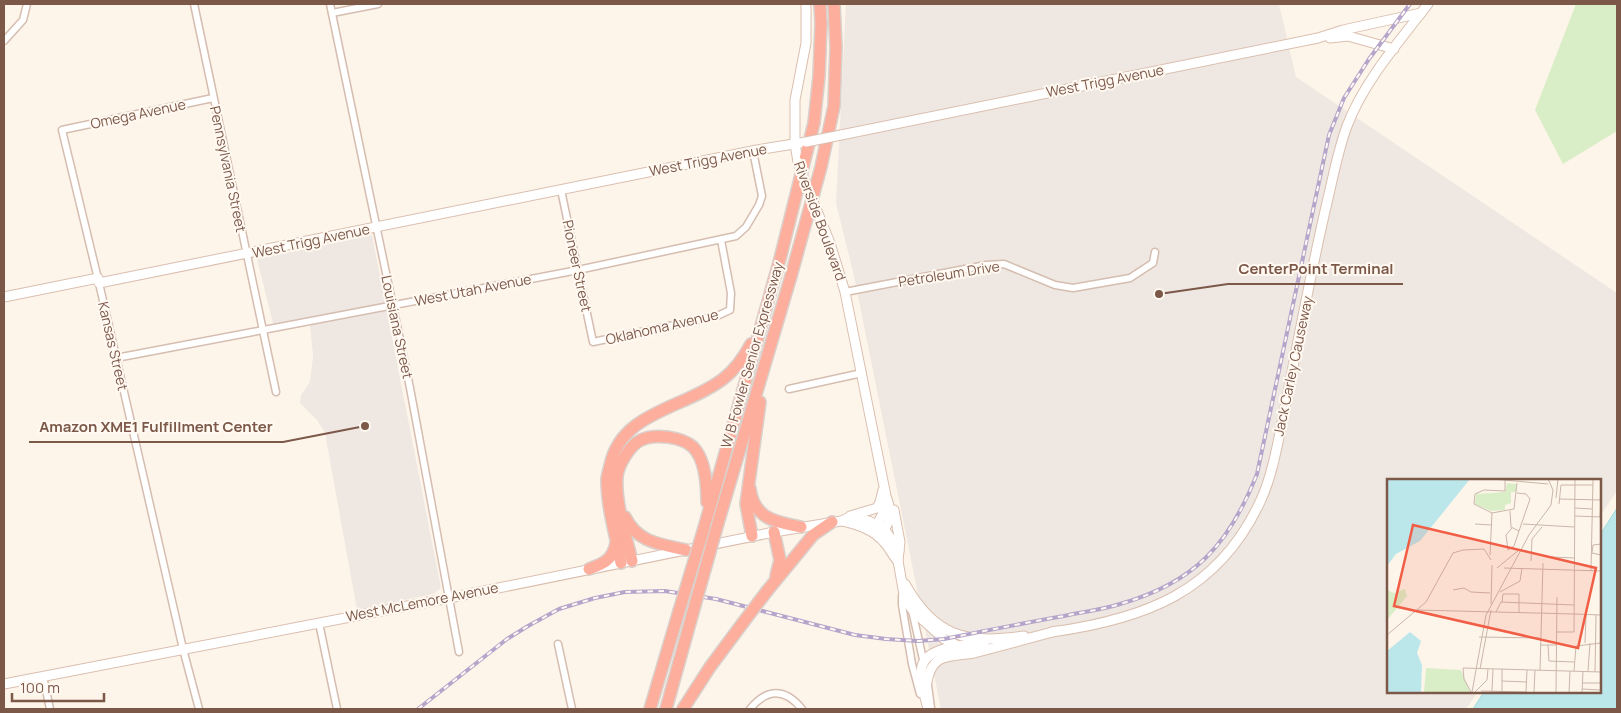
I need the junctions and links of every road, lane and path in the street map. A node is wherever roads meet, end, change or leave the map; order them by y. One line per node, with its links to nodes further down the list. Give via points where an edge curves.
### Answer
1 (27, 4): 12 (street, via 23,20)
2 (194, 4): 14 (street, Pennsylvania Street)
3 (330, 4): 9 (street, Louisiana Street)
4 (378, 4): 9 (street)
5 (806, 4): 16 (street, Riverside Boulevard, via 806,43 795,100)
6 (820, 4): 28 (highway, W B Fowler Senior Expressway, via 819,76 814,123)
7 (834, 4): 32 (highway, W B Fowler Senior Expressway, via 834,106)
8 (1428, 4): 10 (street, Jack Carley Causeway)
9 (332, 13): 19 (street, Louisiana Street)
10 (1421, 13): 11 (street); 13 (street, Jack Carley Causeway)
11 (1318, 38): 13 (street, via 1348,36); 16 (street, West Trigg Avenue, bridge)
12 (4, 41)
13 (1394, 49): 56 (street, Jack Carley Causeway, via 1347,126 1321,230 1275,456 1261,500 1245,531 1226,556 1180,594 1127,617)
14 (213, 98): 15 (street, Omega Avenue); 22 (street, Pennsylvania Street)
15 (62, 130): 24 (street, Kansas Street)
16 (794, 144): 17 (street, West Trigg Avenue); 25 (street, Riverside Boulevard, bridge)
17 (754, 151): 18 (street, West Trigg Avenue); 20 (street, West Utah Avenue, via 762,188 759,205 740,234)
18 (561, 190): 19 (street, West Trigg Avenue); 23 (street, Pioneer Street)
19 (377, 227): 22 (street, West Trigg Avenue); 27 (street, Louisiana Street)
20 (721, 240): 23 (street, West Utah Avenue); 30 (street, Oklahoma Avenue, via 731,293 730,310 717,316)
21 (1155, 252): 25 (street, Petroleum Drive, via 1153,263 1130,278 1073,288 1055,285 1004,264)
22 (246, 254): 24 (street, West Trigg Avenue); 29 (street, Pennsylvania Street)
23 (578, 270): 27 (street, West Utah Avenue); 30 (street, Pioneer Street)
24 (98, 280): 26 (street, West Trigg Avenue); 31 (street, Kansas Street)
25 (845, 292): 33 (street, Riverside Boulevard)
26 (4, 297)
27 (392, 305): 29 (street, West Utah Avenue); 53 (street, Louisiana Street)
28 (761, 325): 39 (highway, W B Fowler Senior Expressway); 45 (highway, via 744,358 723,379 648,417 624,433 612,452 607,480)
29 (263, 329): 31 (street, West Utah Avenue); 35 (street, Pennsylvania Street)
30 (593, 342)
31 (116, 358): 60 (street, Kansas Street)
32 (766, 363): 36 (highway); 72 (highway, W B Fowler Senior Expressway, bridge)
33 (862, 373): 34 (street); 37 (street, Riverside Boulevard)
34 (789, 389)
35 (276, 392)
36 (749, 481): 41 (highway, via 751,498 758,510 775,522); 44 (highway, via 746,504)
37 (884, 485): 40 (street, via 877,508); 42 (street, Riverside Boulevard, via 891,510); 47 (street, via 894,511 900,542)
38 (619, 506): 39 (highway, via 617,476 627,452 642,439 660,436 680,440 693,448 702,463); 46 (highway, via 637,534 651,542); 48 (highway)
39 (708, 512): 71 (highway, W B Fowler Senior Expressway, bridge)
40 (840, 520): 41 (street, West McLemore Avenue); 42 (street, West McLemore Avenue, via 857,518); 51 (highway, via 813,535)
41 (801, 527): 43 (street, West McLemore Avenue)
42 (878, 531): 47 (street)
43 (774, 532): 44 (street, West McLemore Avenue); 51 (highway, via 780,560)
44 (752, 536): 46 (street, West McLemore Avenue)
45 (617, 542): 48 (highway); 49 (highway, via 613,556)
46 (686, 550): 48 (street, West McLemore Avenue)
47 (898, 556): 50 (street)
48 (626, 562): 49 (street, West McLemore Avenue)
49 (589, 569): 53 (street, West McLemore Avenue)
50 (902, 577): 52 (street, Jack Carley Causeway); 54 (street, via 905,600); 76 (street, via 902,605 912,664)
51 (775, 580): 73 (highway, bridge)
52 (908, 590): 54 (street); 57 (street, Jack Carley Causeway, via 930,618 946,630 962,636)
53 (448, 598): 55 (street, West McLemore Avenue); 61 (street, Louisiana Street)
54 (912, 610): 59 (street, via 932,630); 63 (street)
55 (320, 623): 60 (street, West McLemore Avenue); 69 (street)
56 (1056, 631): 57 (street, Jack Carley Causeway); 62 (street, Jack Carley Causeway)
57 (995, 640): 59 (street)
58 (558, 644): 70 (street)
59 (959, 646): 62 (street); 63 (street, via 941,649)
60 (183, 649): 64 (street, West McLemore Avenue); 68 (street, Kansas Street)
61 (459, 652)
62 (978, 652): 65 (street, Jack Carley Causeway, via 940,659 929,669)
63 (924, 663): 65 (street); 76 (street)
64 (43, 676): 66 (street, West McLemore Avenue); 67 (street)
65 (927, 682): 77 (street)
66 (4, 684)
67 (50, 709)
68 (199, 709)
69 (337, 709)
70 (572, 709)
71 (650, 709)
72 (666, 709)
73 (683, 709)
74 (750, 709): 75 (street, via 766,695 777,693 787,694)
75 (802, 709)
76 (926, 709)
77 (932, 709)

